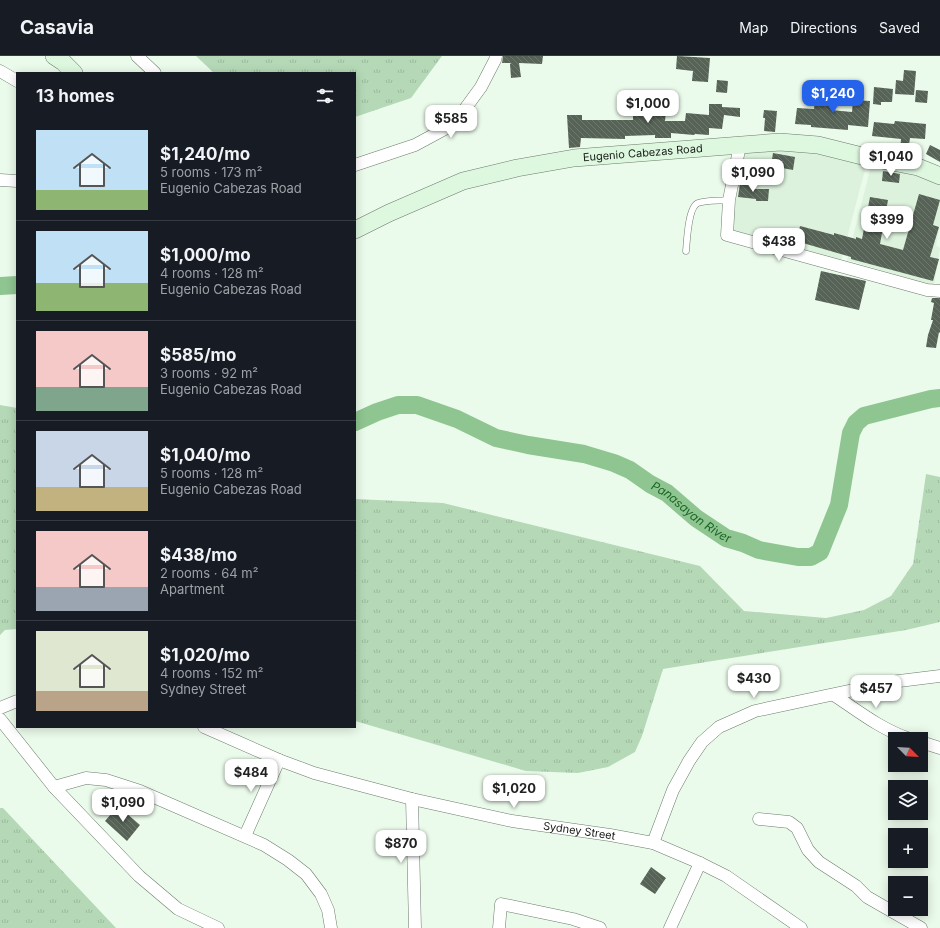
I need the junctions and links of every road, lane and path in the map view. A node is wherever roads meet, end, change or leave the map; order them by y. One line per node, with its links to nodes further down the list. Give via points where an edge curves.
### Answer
1 (54, 56): 5 (street)
2 (137, 56): 6 (street)
3 (496, 56): 9 (street, via 481,87 454,124 415,145)
4 (0, 70): 7 (street)
5 (73, 72)
6 (154, 72)
7 (16, 80)
8 (740, 145): 10 (street, Eugenio Cabezas Road, via 780,142 818,145 918,167); 13 (street); 14 (street, Eugenio Cabezas Road, via 574,158 517,168 463,181)
9 (356, 165)
10 (940, 176)
11 (0, 180): 12 (street)
12 (16, 180)
13 (729, 200): 15 (lane, via 697,203 690,214); 16 (street, via 727,235 927,290)
14 (356, 230)
15 (686, 251)
16 (940, 291)
17 (940, 676): 18 (street, via 891,682)
18 (834, 695): 23 (street); 31 (street, via 755,711 720,727 702,742 689,761 673,790)
19 (16, 701): 20 (street)
20 (0, 708)
21 (0, 719): 27 (street)
22 (206, 728): 26 (street, Sydney Street)
23 (892, 732)
24 (928, 744): 25 (street)
25 (940, 748)
26 (279, 760): 28 (street, Sydney Street, via 314,773); 30 (street)
27 (54, 787): 30 (street, via 86,778 106,780 140,791); 33 (street, via 139,876 163,897 178,909)
28 (412, 798): 31 (street, Sydney Street, via 512,821); 35 (street)
29 (759, 818): 40 (street, via 789,822 797,828 808,850 819,862 856,886 867,897)
30 (245, 836): 34 (street, via 264,845 306,874 321,894 328,910)
31 (653, 843): 32 (street, Sydney Street)
32 (700, 863): 38 (street); 39 (street, Sydney Street, via 726,876)
33 (218, 928)
34 (331, 928)
35 (415, 928)
36 (499, 928): 37 (street, via 501,904 572,919)
37 (600, 928)
38 (670, 928)
39 (801, 928)
40 (921, 928)

